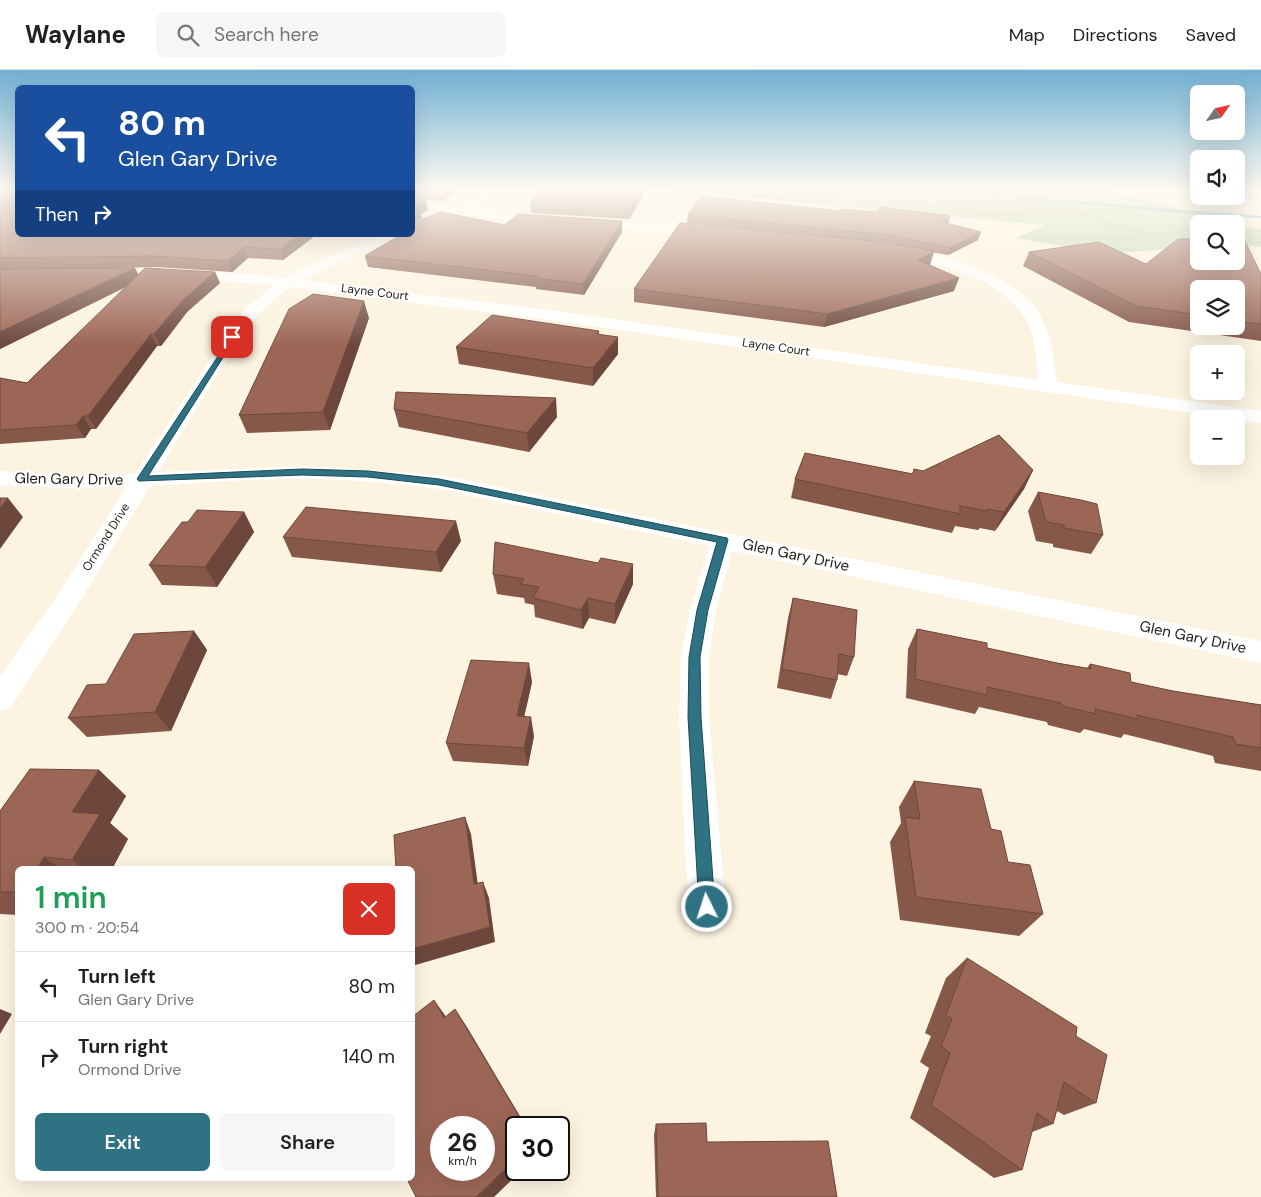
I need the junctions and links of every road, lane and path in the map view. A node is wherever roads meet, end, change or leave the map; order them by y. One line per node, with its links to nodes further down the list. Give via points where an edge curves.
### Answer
1 (379, 242): 4 (street, Ormond Drive, via 341,255)
2 (884, 249): 5 (street, via 961,268 1016,298 1032,315 1040,336)
3 (166, 274): 4 (street, Layne Court)
4 (290, 282): 5 (street, Layne Court, via 550,314); 8 (street, Ormond Drive, via 266,298 242,322)
5 (1048, 386): 6 (street, Layne Court)
6 (1261, 417)
7 (0, 478): 8 (street, Glen Gary Drive, via 86,482)
8 (142, 479): 9 (street, Glen Gary Drive, via 302,472 368,474 439,482); 11 (street, Ormond Drive, via 64,606)
9 (723, 540): 10 (street, Glen Gary Drive); 12 (street, via 702,610 695,657 694,717)
10 (1261, 652)
11 (0, 699)
12 (707, 907)

